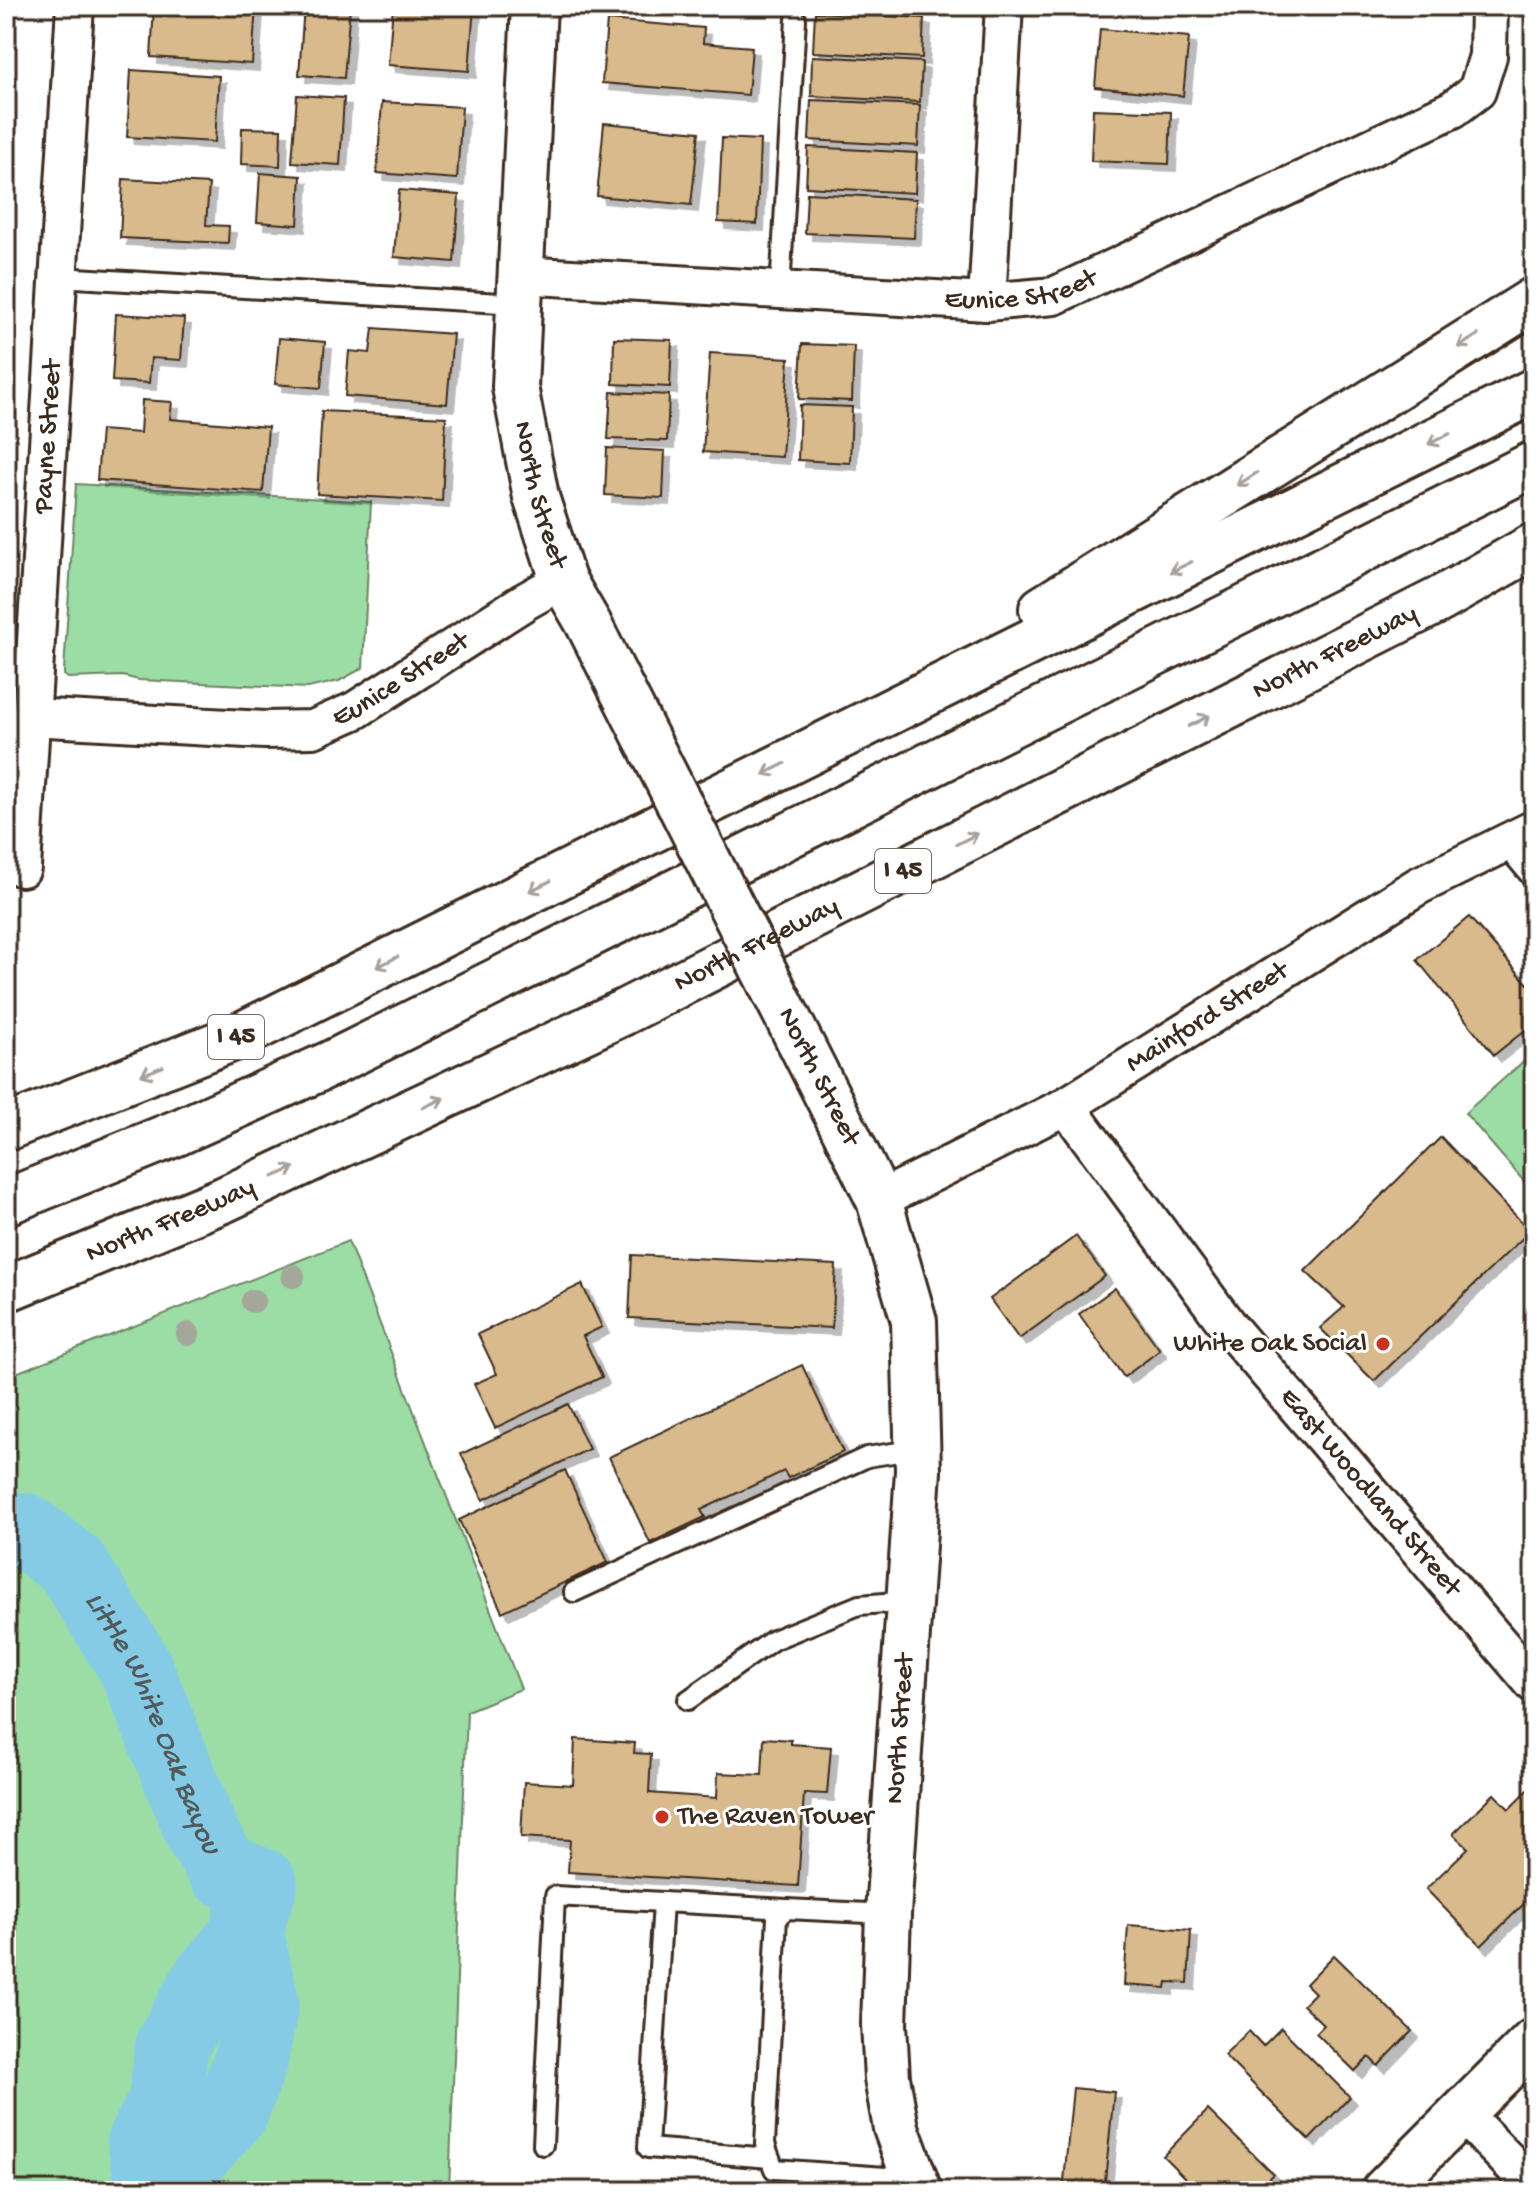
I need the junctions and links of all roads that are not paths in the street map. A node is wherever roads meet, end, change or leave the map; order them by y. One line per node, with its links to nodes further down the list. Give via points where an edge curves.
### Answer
1 (75, 6): 6 (street, Payne Street)
2 (534, 6): 7 (main road, North Street)
3 (1004, 6): 10 (street)
4 (1489, 6): 10 (street, Eunice Street, via 1488,56 1477,91 1453,109 1054,296)
5 (796, 19): 8 (lane)
6 (59, 277): 7 (lane); 17 (street, Payne Street)
7 (518, 289): 8 (street, Eunice Street); 14 (main road, North Street, via 515,387 536,497)
8 (780, 290): 10 (street, Eunice Street)
9 (1534, 300): 18 (main road, one-way to 18)
10 (987, 302)
11 (1534, 391): 18 (main road, I 45, one-way to 18)
12 (1534, 464): 25 (main road, via 332,1063)
13 (1534, 546): 16 (main road, North Freeway / I 45)
14 (563, 580): 17 (street, Eunice Street, via 356,710 313,729); 24 (main road, North Street, bridge)
15 (1534, 584): 16 (main road)
16 (1439, 600): 26 (main road, North Freeway / I 45, one-way to 16, via 237,1194 622,1013)
17 (30, 717): 20 (street, Payne Street)
18 (844, 734): 23 (main road, I 45, one-way to 23, via 239,1036)
19 (1519, 837): 21 (lane); 22 (street, Mainford Street, via 1418,886)
20 (22, 868)
21 (1534, 880)
22 (1066, 1106): 24 (street, Mainford Street); 30 (street, East Woodland Street, via 1228,1326)
23 (6, 1128)
24 (879, 1200): 27 (main road, North Street, via 914,1321)
25 (6, 1202)
26 (6, 1289)
27 (918, 1449): 28 (lane, via 867,1457); 29 (main road, North Street)
28 (574, 1592)
29 (910, 1601): 31 (lane, via 859,1605 773,1640); 34 (main road, North Street)
30 (1534, 1684)
31 (688, 1700)
32 (663, 1902): 33 (lane); 37 (lane, via 555,1896); 38 (lane, via 648,2148)
33 (787, 1909): 34 (lane); 38 (lane, via 777,1917 765,2144)
34 (888, 1914): 39 (main road, North Street, via 887,2078 896,2128)
35 (1534, 2041): 36 (main road)
36 (1462, 2113): 40 (street); 41 (main road)
37 (543, 2145)
38 (770, 2158): 39 (lane, via 774,2169)
39 (916, 2185)
40 (1534, 2187)
41 (1384, 2191)

